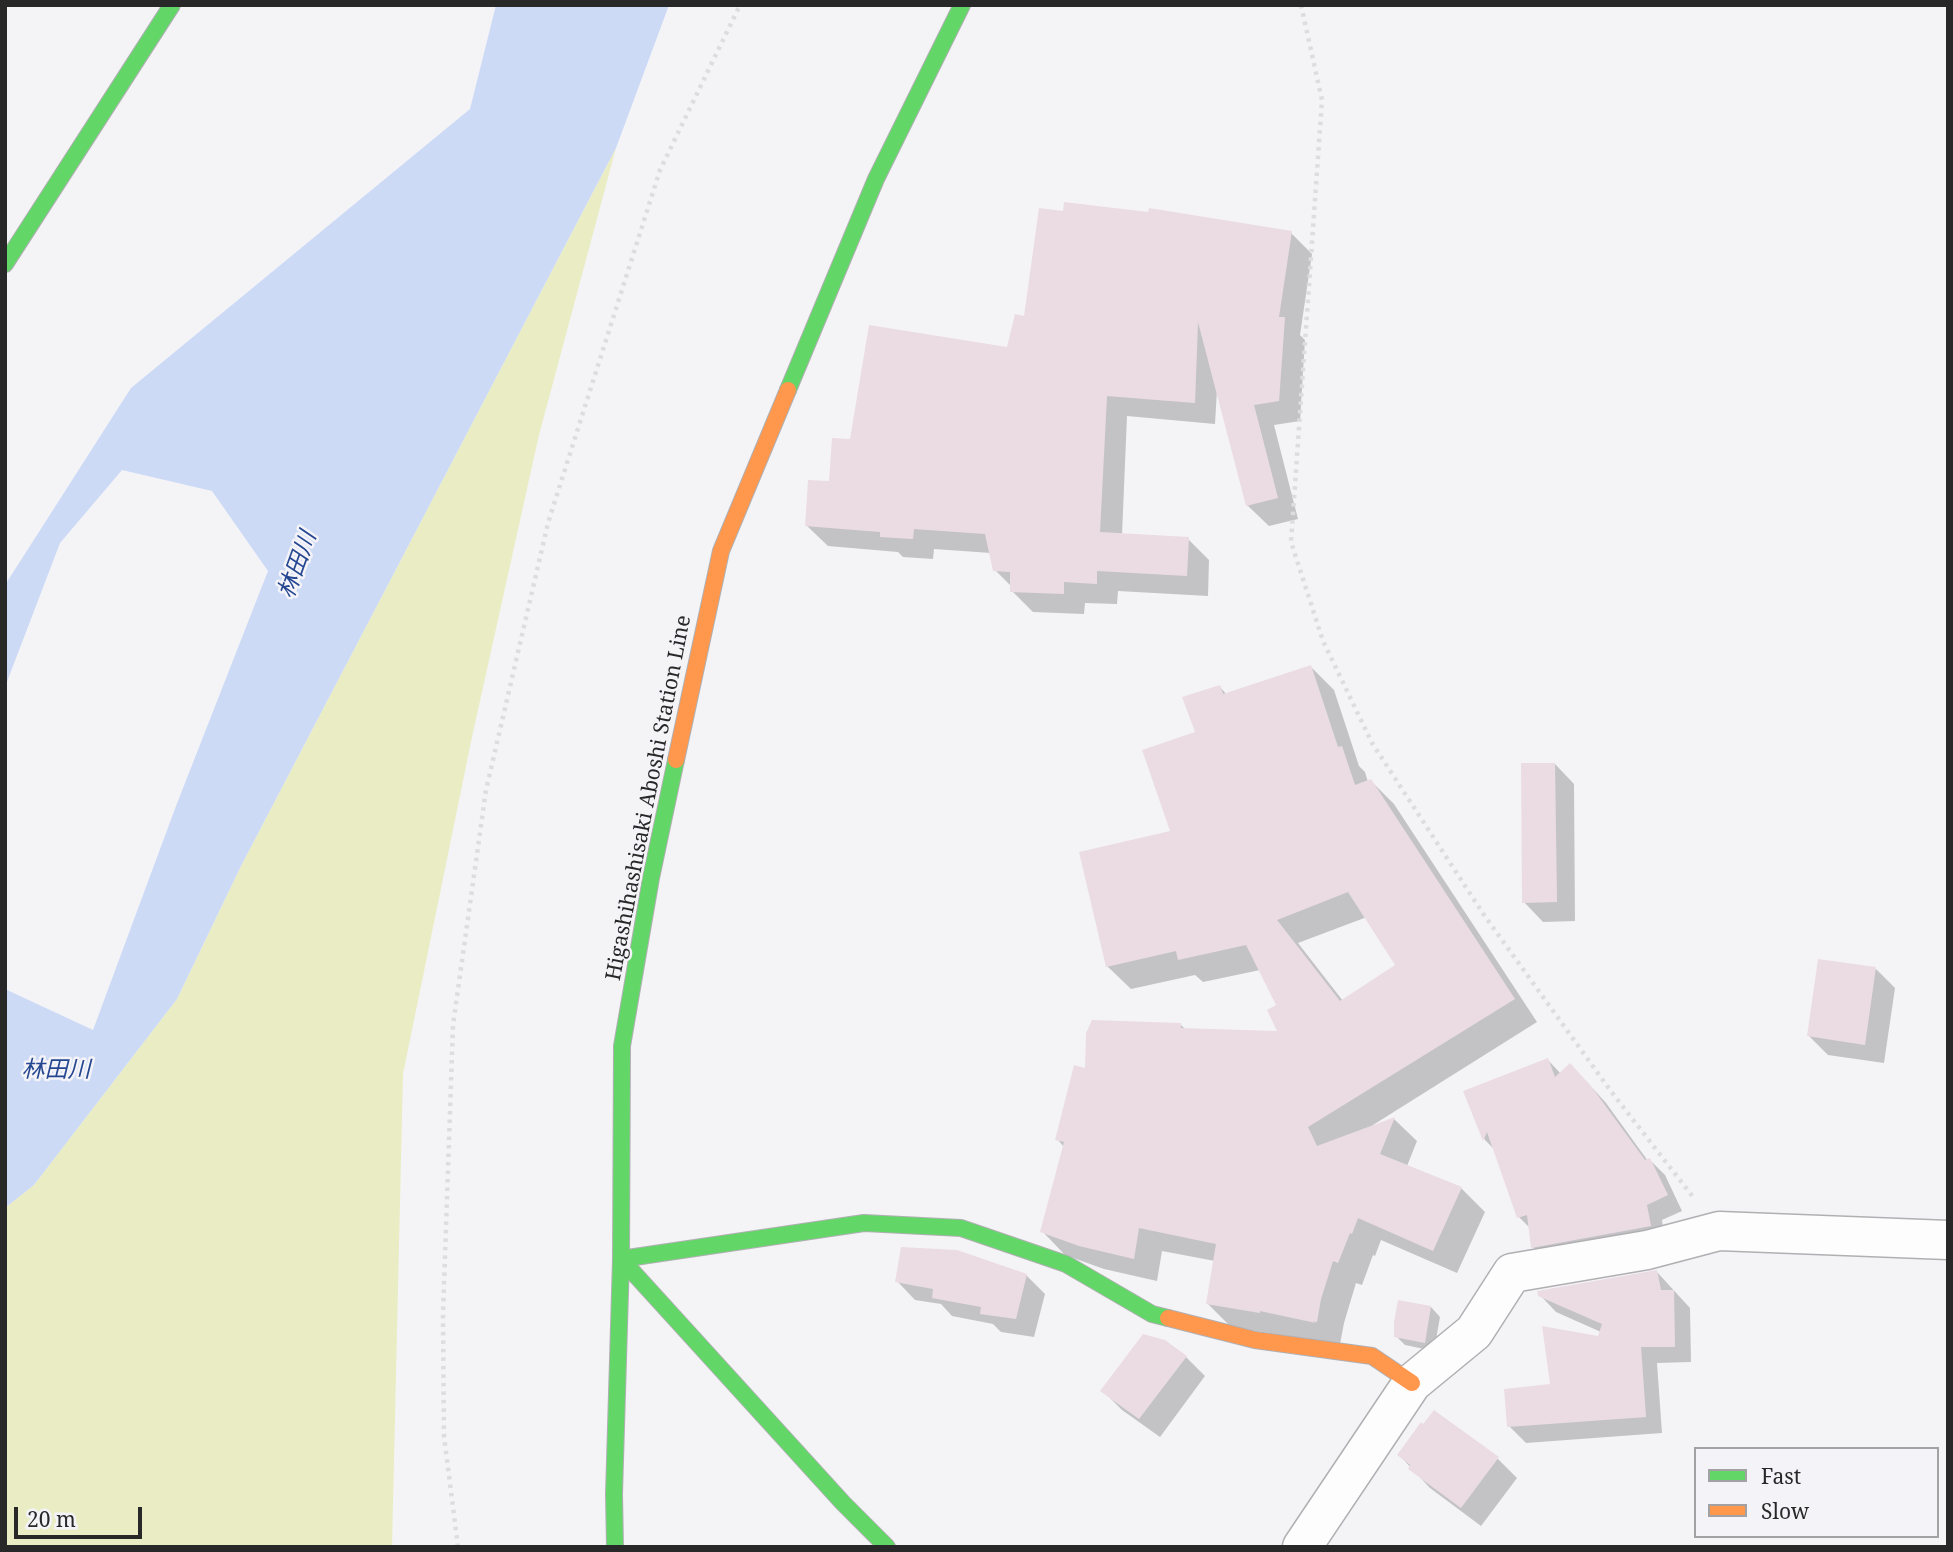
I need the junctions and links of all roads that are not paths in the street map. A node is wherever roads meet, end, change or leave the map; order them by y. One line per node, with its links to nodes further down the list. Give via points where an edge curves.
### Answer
1 (172, 5): 3 (main road)
2 (962, 5): 5 (main road, Higashihashisaki Aboshi Station Line, via 876,179 721,551 650,878 622,1046)
3 (5, 264)
4 (1948, 1240): 6 (street, via 1719,1231 1647,1250 1512,1273 1474,1332)
5 (621, 1259): 6 (main road, via 864,1223 961,1228 1066,1264 1152,1314 1255,1340 1372,1356); 7 (main road, Higashihashisaki Aboshi Station Line); 8 (main road)
6 (1412, 1383): 9 (street)
7 (615, 1547)
8 (887, 1547)
9 (1302, 1547)

